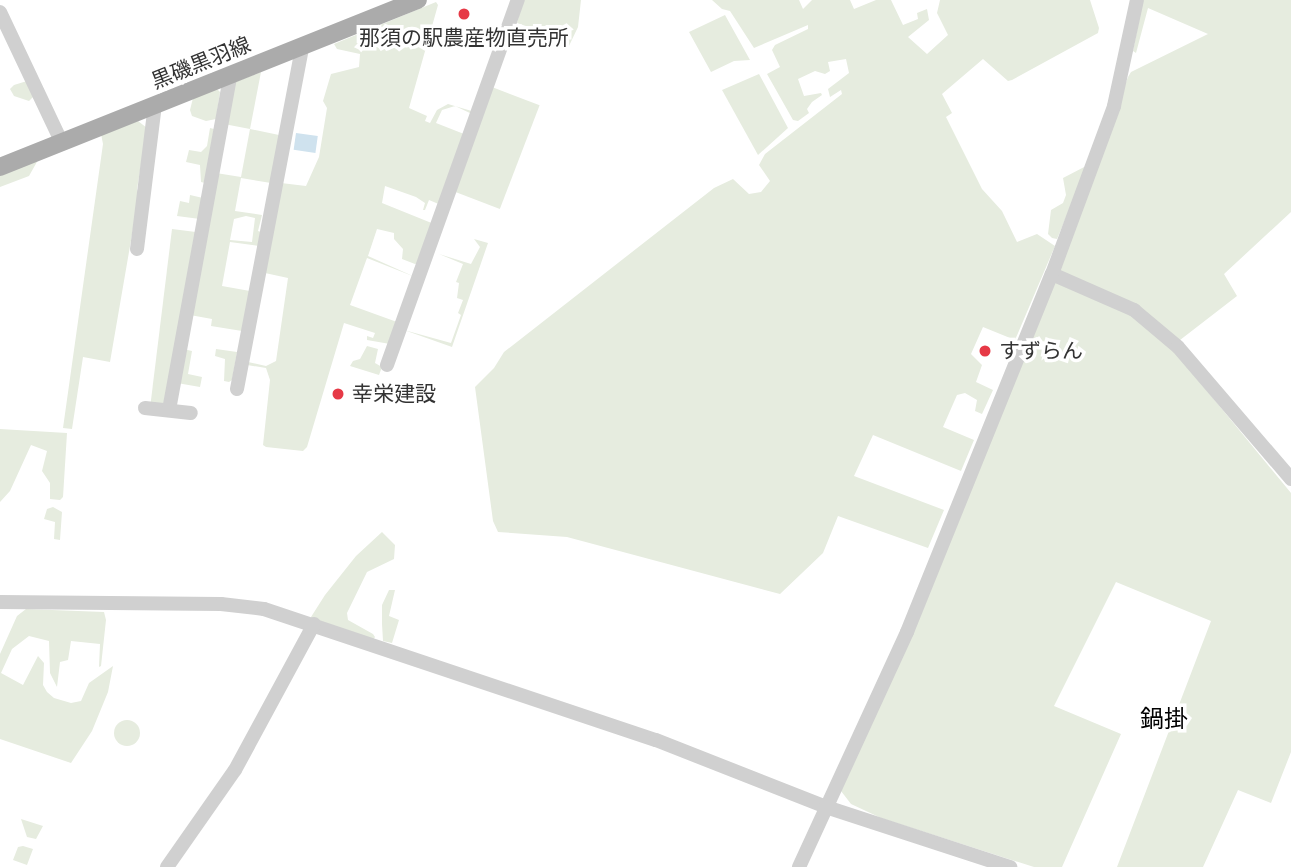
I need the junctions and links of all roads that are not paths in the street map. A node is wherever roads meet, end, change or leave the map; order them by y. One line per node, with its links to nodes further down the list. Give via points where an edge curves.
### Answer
1 (418, 0): 5 (main road, 黒磯黒羽線)
2 (518, 0): 12 (street)
3 (1137, 0): 11 (street, via 1114,106)
4 (0, 12): 8 (street)
5 (302, 47): 6 (main road, 黒磯黒羽線); 13 (street)
6 (230, 76): 7 (main road, 黒磯黒羽線); 15 (street)
7 (155, 105): 8 (main road, 黒磯黒羽線); 10 (street)
8 (62, 142): 9 (main road, 黒磯黒羽線)
9 (0, 167)
10 (137, 249)
11 (1052, 274): 17 (street, via 1134,310 1178,347); 20 (street, via 907,632)
12 (387, 365)
13 (237, 388)
14 (145, 408): 15 (street)
15 (169, 410): 16 (street)
16 (191, 413)
17 (1291, 479)
18 (0, 603): 19 (street, via 221,604 264,609)
19 (314, 624): 20 (street, via 656,740); 21 (street, via 235,770)
20 (826, 807): 22 (street); 23 (street)
21 (167, 867)
22 (799, 867)
23 (1010, 867)

